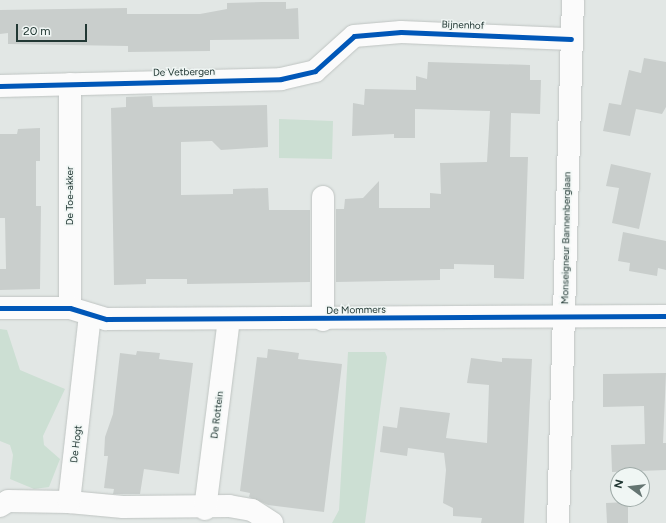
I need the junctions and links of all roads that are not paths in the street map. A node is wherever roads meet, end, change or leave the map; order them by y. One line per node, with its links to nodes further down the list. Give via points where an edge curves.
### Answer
1 (573, 0): 3 (street, Monseigneur Bannenberglaan)
2 (354, 36): 3 (street, Bijnenhof, via 401,32); 4 (street, De Vetbergen, via 315,71 281,79)
3 (571, 39): 10 (street, Monseigneur Bannenberglaan)
4 (70, 84): 5 (street, De Vetbergen); 8 (street, De Toe-akker)
5 (0, 86)
6 (323, 197): 12 (street)
7 (0, 308): 8 (street, De Mommers)
8 (80, 312): 11 (street, De Mommers, via 106,319); 13 (street, De Hogt)
9 (666, 316): 10 (street, De Mommers)
10 (564, 317): 12 (street, De Mommers); 17 (street, Monseigneur Bannenberglaan)
11 (229, 320): 12 (street, De Mommers); 15 (street, De Rottein)
12 (323, 320)
13 (69, 502): 14 (street, via 8,501); 15 (street, via 123,508)
14 (0, 506)
15 (205, 509): 16 (street, via 228,506 252,510)
16 (272, 523)
17 (558, 523)

